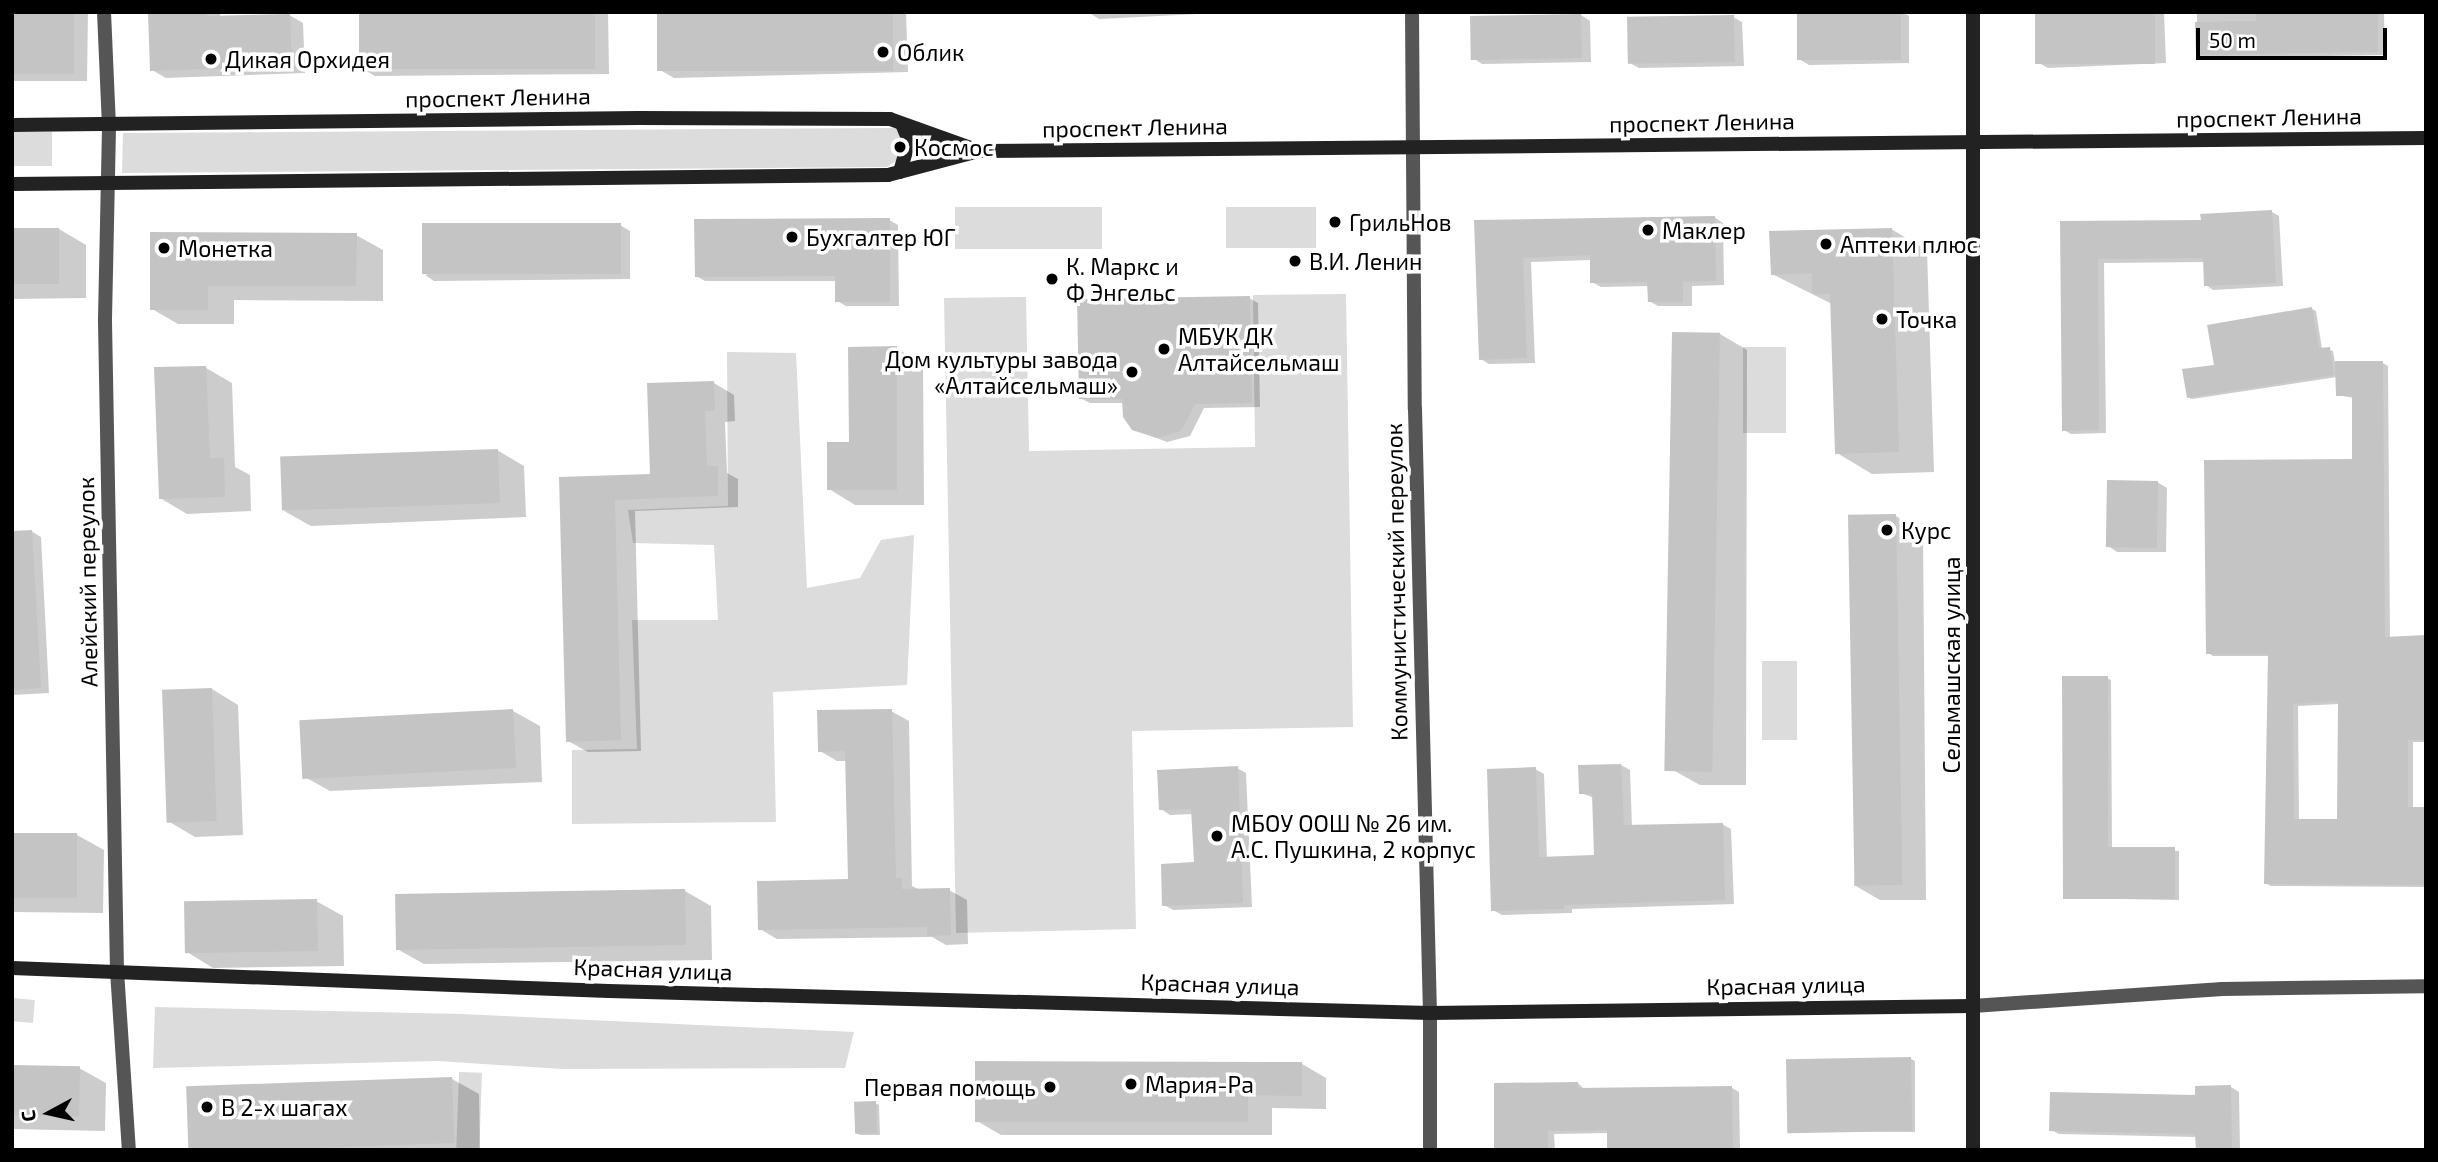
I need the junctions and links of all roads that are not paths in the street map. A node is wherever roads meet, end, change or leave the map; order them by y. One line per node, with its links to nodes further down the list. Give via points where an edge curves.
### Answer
1 (104, 12): 6 (street, Алейский переулок)
2 (1412, 12): 9 (street, Коммунистический переулок)
3 (1973, 12): 8 (main road, Сельмашская улица)
4 (902, 124): 6 (main road, проспект Ленина, via 890,119 638,118); 10 (main road, проспект Ленина); 11 (main road, via 909,141)
5 (12, 125): 6 (main road, проспект Ленина)
6 (108, 126): 12 (street, Алейский переулок)
7 (2426, 138): 8 (main road, проспект Ленина)
8 (1973, 142): 9 (main road, проспект Ленина); 17 (main road, Сельмашская улица)
9 (1414, 148): 10 (main road, проспект Ленина); 18 (street, Коммунистический переулок, via 1415,409)
10 (979, 151): 11 (main road, проспект Ленина)
11 (900, 172): 12 (main road, проспект Ленина, via 663,179)
12 (108, 183): 13 (main road, проспект Ленина); 15 (street, Алейский переулок, via 105,323)
13 (12, 184)
14 (12, 968): 15 (main road, Красная улица)
15 (117, 971): 18 (main road, Красная улица, via 609,991); 19 (street, Алейский переулок)
16 (2426, 986): 17 (street, Красная улица, via 2222,989)
17 (1973, 1006): 18 (main road, Красная улица); 21 (main road, Сельмашская улица)
18 (1430, 1013): 20 (street, Коммунистический переулок)
19 (129, 1150)
20 (1430, 1150)
21 (1973, 1150)

